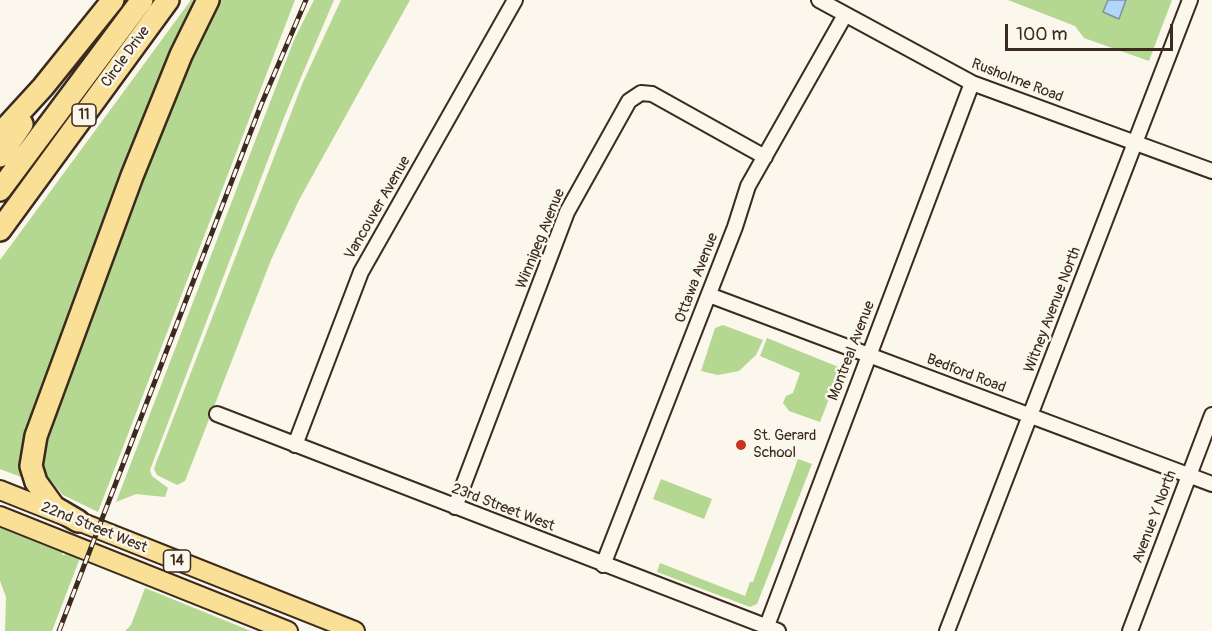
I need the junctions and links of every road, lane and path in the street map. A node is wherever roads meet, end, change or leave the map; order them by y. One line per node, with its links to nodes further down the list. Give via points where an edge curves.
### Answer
1 (113, 0): 10 (highway)
2 (142, 0): 16 (highway, Circle Drive / 11)
3 (168, 0): 17 (highway, Circle Drive / 11)
4 (208, 0): 29 (highway, via 132,176 36,436 31,466 36,482 54,507)
5 (515, 0): 23 (street, Vancouver Avenue, via 361,272)
6 (819, 0): 8 (street, Rusholme Road)
7 (1190, 0): 12 (street, Witney Avenue North)
8 (845, 15): 9 (street, Rusholme Road); 14 (street, Ottawa Avenue)
9 (972, 83): 12 (street, Rusholme Road); 19 (street, Montreal Avenue)
10 (44, 87): 11 (highway); 13 (highway)
11 (0, 134)
12 (1135, 143): 15 (street, Rusholme Road); 21 (street, Witney Avenue North)
13 (0, 156)
14 (765, 157): 18 (street, Ottawa Avenue, via 748,186); 27 (street, Winnipeg Avenue, via 652,94 641,93 629,101 567,212)
15 (1212, 171)
16 (0, 190)
17 (0, 230)
18 (709, 295): 19 (street, Bedford Road); 30 (street, Ottawa Avenue)
19 (868, 353): 21 (street, Bedford Road); 31 (street, Montreal Avenue)
20 (217, 414): 23 (street, 23rd Street West)
21 (1030, 415): 24 (street, Bedford Road); 34 (street, Witney Avenue North)
22 (1212, 415): 24 (street, Avenue Y North)
23 (295, 445): 27 (street, 23rd Street West)
24 (1189, 475): 25 (street, Bedford Road); 35 (street, Avenue Y North)
25 (1212, 484)
26 (0, 490): 29 (main road, 22nd Street West / 14)
27 (455, 507): 30 (street, 23rd Street West)
28 (0, 516): 32 (main road, 22nd Street West)
29 (78, 521): 33 (main road, 22nd Street West / 14)
30 (603, 565): 31 (street, 23rd Street West)
31 (770, 630)
32 (288, 631)
33 (355, 631)
34 (947, 631)
35 (1130, 631)

